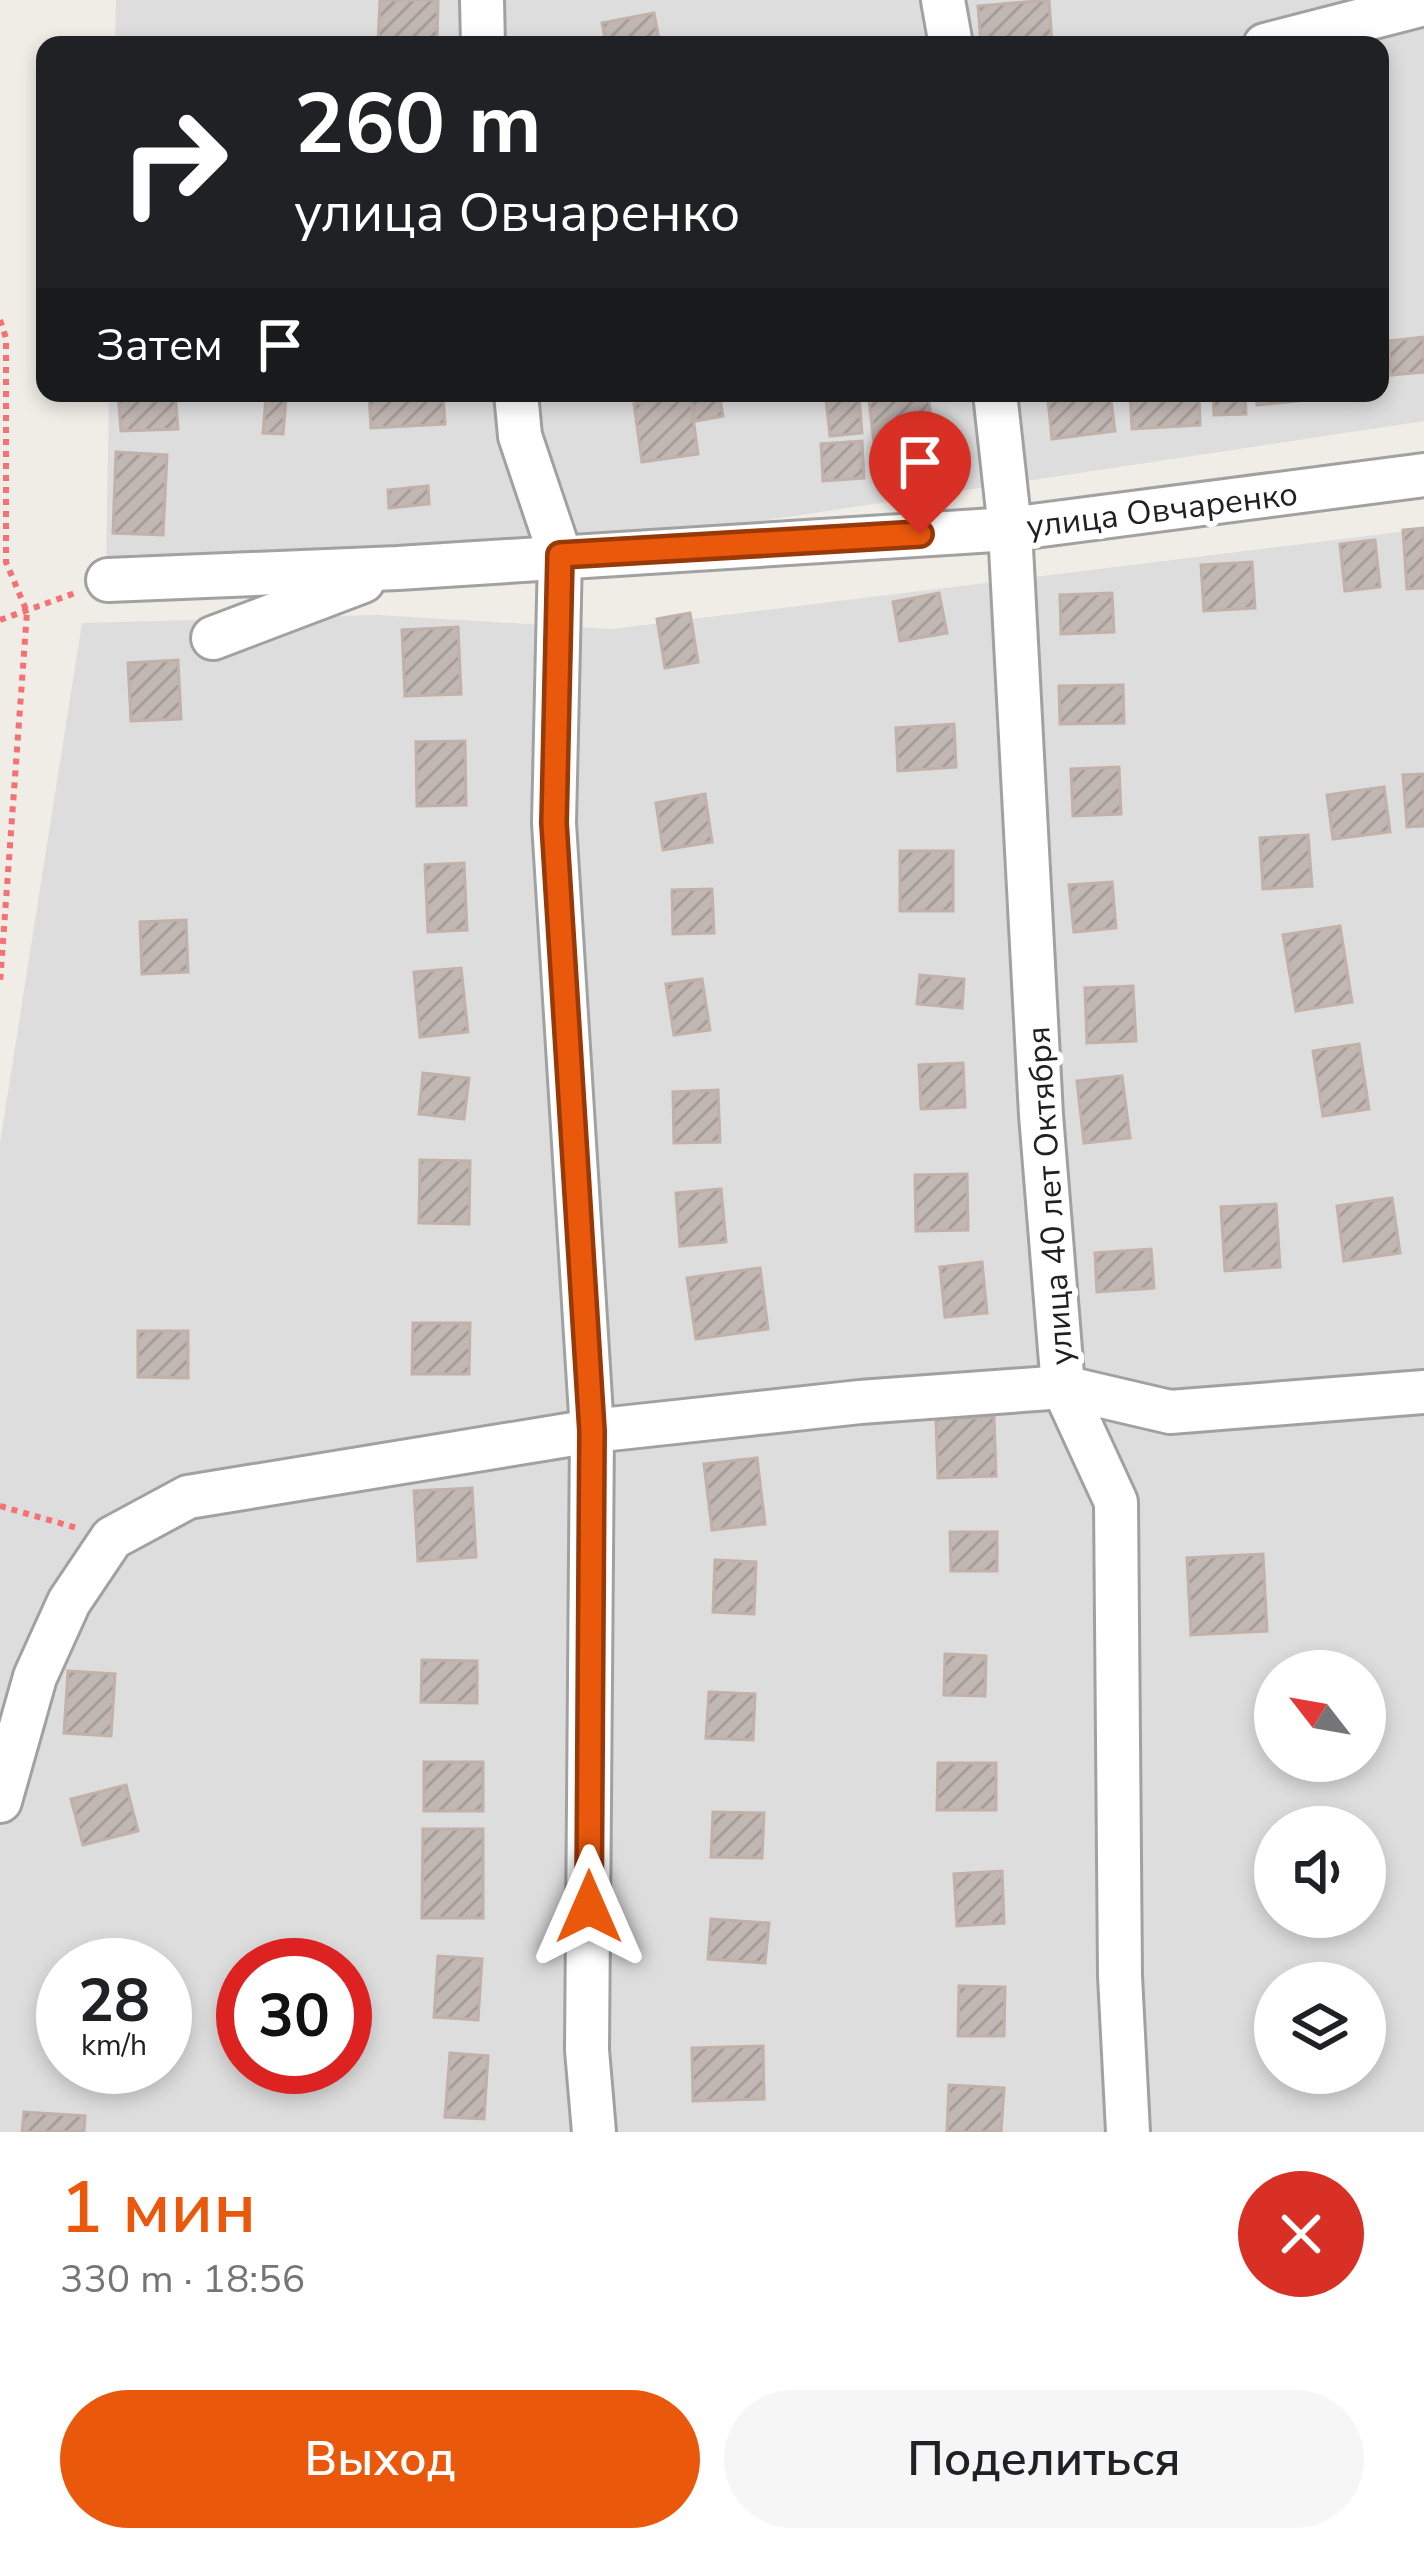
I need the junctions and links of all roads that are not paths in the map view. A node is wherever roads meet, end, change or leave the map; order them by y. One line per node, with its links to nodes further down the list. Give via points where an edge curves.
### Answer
1 (482, 0): 4 (street)
2 (943, 0): 5 (street)
3 (1424, 4): 6 (street)
4 (483, 36)
5 (950, 36)
6 (1300, 36)
7 (517, 402): 11 (street, via 520,436)
8 (995, 402): 10 (street, улица 40 лет Октября)
9 (1424, 475): 10 (street, улица Овчаренко)
10 (1010, 529): 11 (street, улица Овчаренко); 15 (street, улица 40 лет Октября)
11 (560, 555): 12 (street, улица Овчаренко); 17 (street, via 554,823)
12 (398, 568): 13 (street, улица Овчаренко); 14 (street)
13 (108, 580)
14 (213, 638)
15 (1063, 1387): 16 (street, via 1170,1412); 17 (street); 20 (street, улица 40 лет Октября, via 1116,1502)
16 (1424, 1392)
17 (592, 1431): 18 (street, via 188,1497 112,1538 69,1602 34,1677); 19 (street, via 587,2050)
18 (0, 1801)
19 (594, 2132)
20 (1128, 2132)

